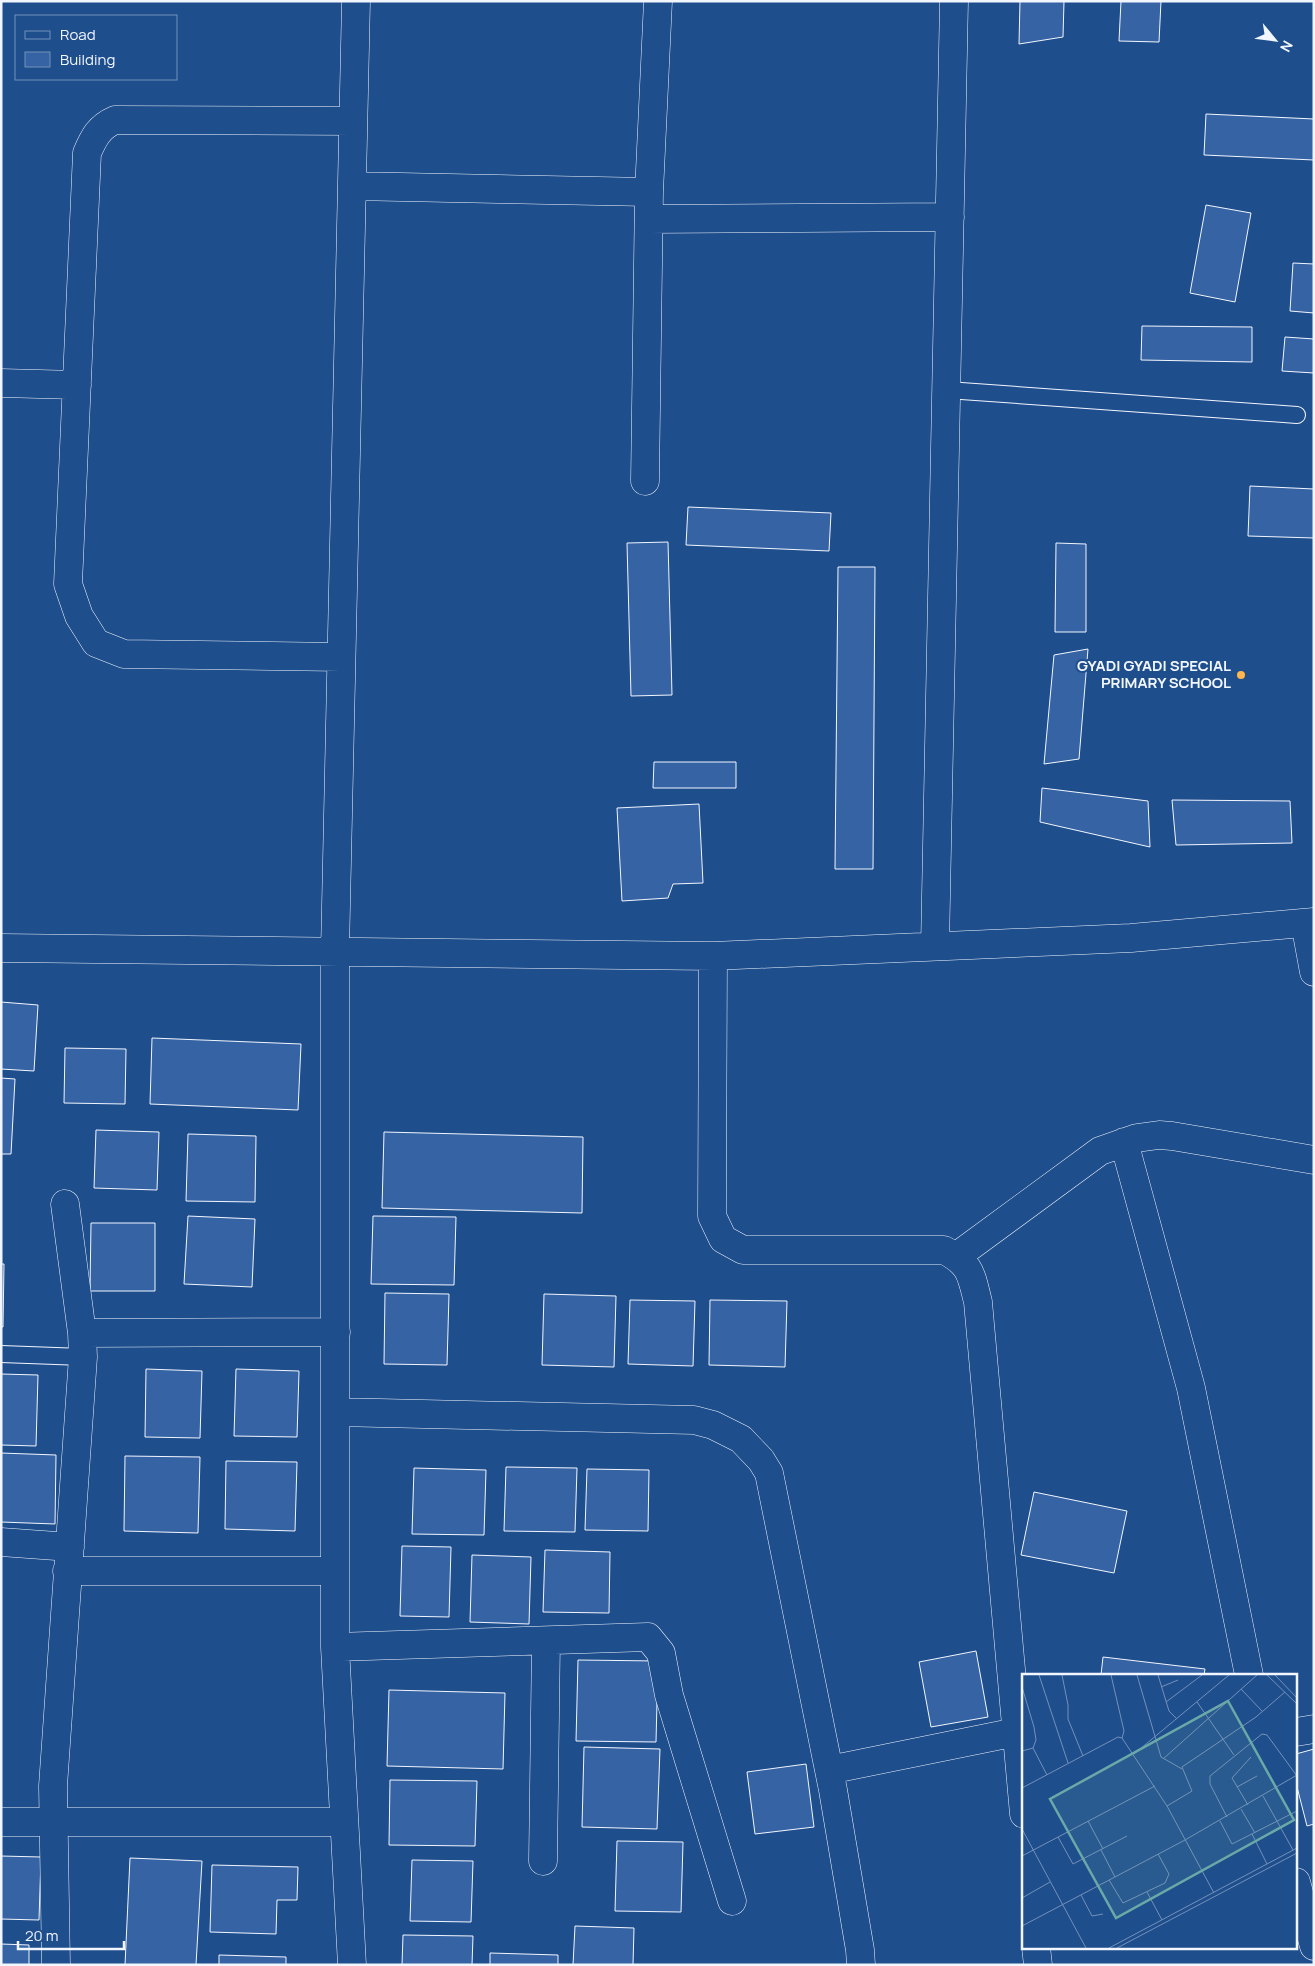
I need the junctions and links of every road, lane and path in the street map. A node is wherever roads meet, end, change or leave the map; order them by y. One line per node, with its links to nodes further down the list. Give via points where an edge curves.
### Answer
1 (356, 1): 4 (street)
2 (658, 1): 6 (street)
3 (954, 1): 7 (street)
4 (353, 121): 5 (street); 10 (street, via 115,120 95,134 87,153)
5 (352, 186): 6 (street); 14 (street)
6 (649, 192): 8 (street)
7 (950, 217): 8 (street); 11 (street)
8 (649, 219): 13 (street)
9 (1, 383): 10 (street)
10 (76, 385): 14 (street, via 68,584 79,616 96,642 124,654)
11 (948, 390): 12 (lane); 16 (street)
12 (1297, 415)
13 (645, 481)
14 (341, 657): 18 (street)
15 (1309, 922): 16 (street, via 1131,938); 20 (street)
16 (935, 946): 19 (street)
17 (1, 948): 18 (street)
18 (335, 951): 19 (street); 25 (street)
19 (713, 956): 24 (street, via 712,1216 723,1239 743,1250 944,1250)
20 (1314, 972)
21 (1124, 1142): 22 (street, via 1159,1135 1172,1136); 24 (street, via 1100,1151); 34 (street, via 1191,1388)
22 (1314, 1160)
23 (65, 1204): 26 (street)
24 (957, 1256): 36 (street, via 970,1271 978,1302)
25 (336, 1332): 26 (street); 28 (street)
26 (82, 1345): 27 (lane); 30 (street)
27 (1, 1354)
28 (336, 1412): 31 (street); 38 (street, via 694,1420 713,1425 741,1440 762,1460 769,1473)
29 (1, 1542): 30 (street)
30 (69, 1559): 31 (street); 41 (street)
31 (335, 1571): 33 (street)
32 (546, 1641): 33 (street); 43 (street); 45 (street, via 648,1637 661,1653 669,1695)
33 (335, 1647): 42 (street)
34 (1249, 1674)
35 (1314, 1729): 37 (street)
36 (1020, 1732): 38 (street); 39 (street)
37 (1298, 1732)
38 (829, 1770): 50 (street)
39 (1022, 1773)
40 (1, 1822): 41 (street)
41 (53, 1822): 42 (street); 48 (street)
42 (344, 1822): 49 (street)
43 (543, 1861)
44 (1298, 1889): 46 (street)
45 (732, 1900)
46 (1314, 1946)
47 (1036, 1948): 51 (street)
48 (56, 1965)
49 (352, 1965)
50 (861, 1965)
51 (1038, 1965)

